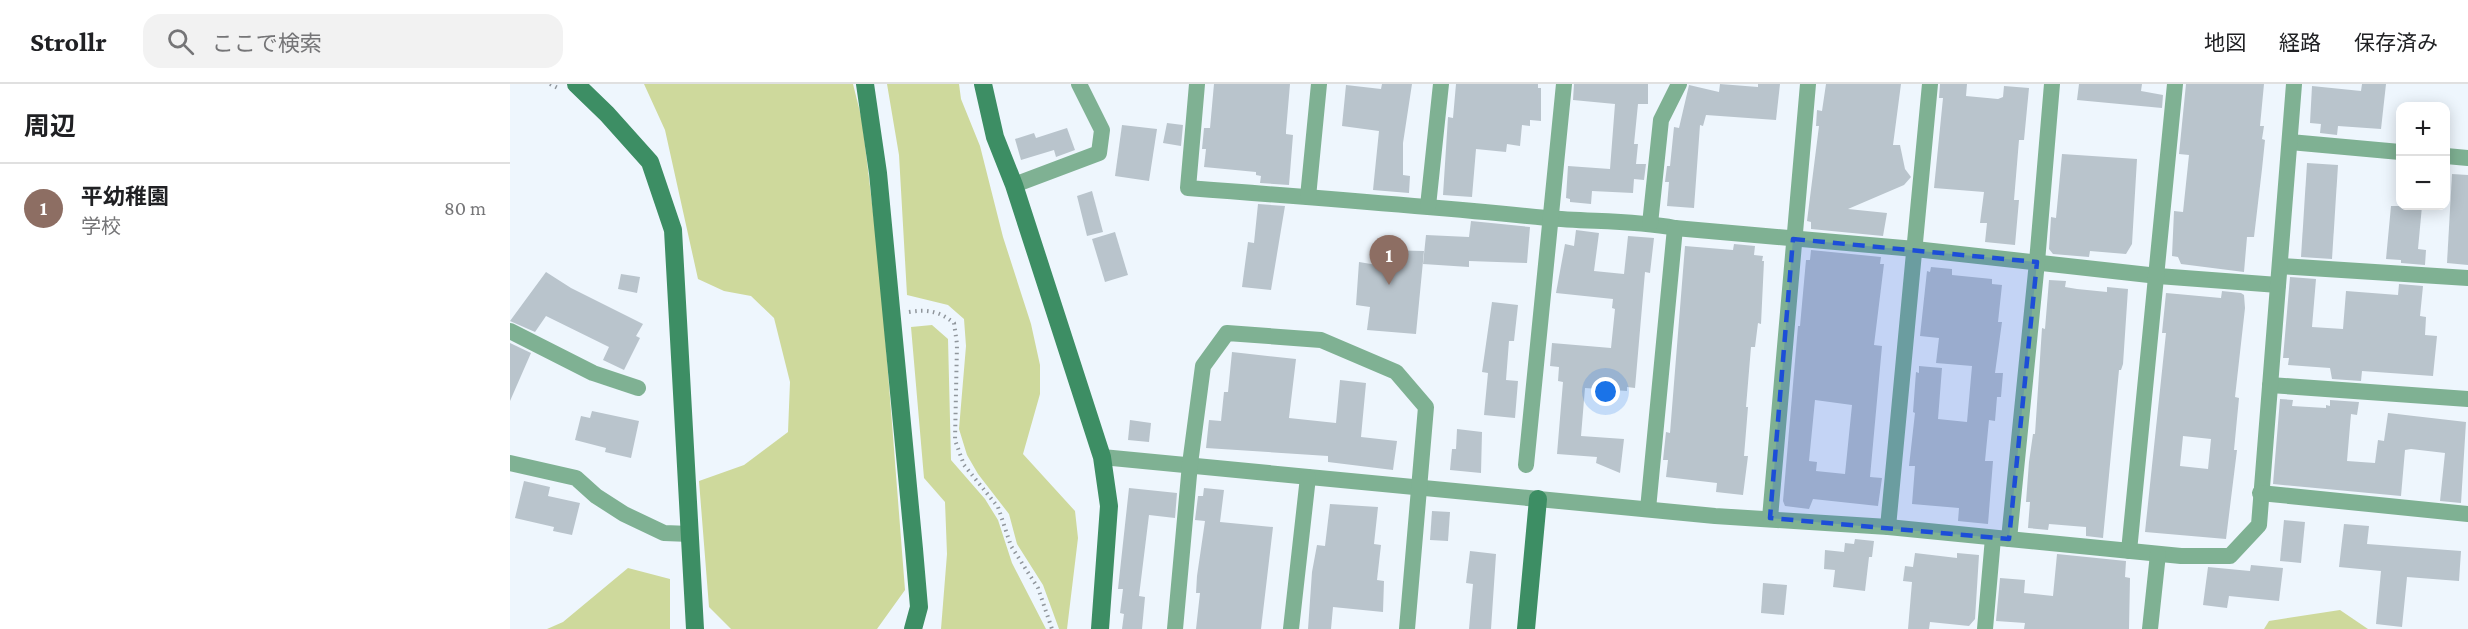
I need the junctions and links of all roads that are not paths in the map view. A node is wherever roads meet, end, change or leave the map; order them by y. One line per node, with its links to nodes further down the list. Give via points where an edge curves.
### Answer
1 (865, 84): 53 (street, via 878,172 914,549 919,608)
2 (983, 84): 19 (street, via 994,137)
3 (1079, 84): 19 (street, via 1102,130 1099,153)
4 (1197, 84): 20 (street, via 1188,188)
5 (1319, 84): 20 (street)
6 (1441, 84): 21 (street)
7 (1564, 84): 22 (street)
8 (1679, 84): 23 (street, via 1661,120)
9 (1808, 84): 25 (street)
10 (1930, 84): 26 (street)
11 (2052, 84): 27 (street)
12 (2175, 84): 29 (street)
13 (2294, 84): 15 (street)
14 (573, 89): 48 (street, via 607,114 650,162 672,230)
15 (2290, 142): 16 (street); 28 (street)
16 (2396, 152)
17 (2450, 156): 18 (street)
18 (2468, 158)
19 (1014, 186): 36 (street)
20 (1308, 197): 21 (street)
21 (1428, 206): 22 (street)
22 (1552, 218): 23 (street); 39 (street)
23 (1650, 224): 24 (street)
24 (1675, 228): 25 (street); 44 (street)
25 (1793, 239): 26 (street); 46 (street)
26 (1915, 249): 27 (street); 47 (street)
27 (2037, 262): 29 (street); 49 (street)
28 (2280, 266): 30 (street); 31 (street)
29 (2158, 276): 31 (street); 50 (street)
30 (2468, 278)
31 (2278, 285): 33 (street)
32 (510, 331): 34 (street, via 593,373)
33 (2270, 385): 35 (street); 42 (street)
34 (638, 388)
35 (2468, 399)
36 (1102, 457): 38 (street); 54 (street, via 1109,506)
37 (510, 463): 48 (street, via 576,478 624,514 664,532)
38 (1190, 464): 40 (street); 41 (street, via 1203,366 1227,333 1321,340 1396,372 1426,407); 55 (street)
39 (1526, 465)
40 (1308, 477): 41 (street); 56 (street)
41 (1421, 489): 43 (street); 57 (street)
42 (2260, 493): 45 (street); 51 (street, via 2259,525 2230,556)
43 (1538, 499): 44 (street); 58 (street)
44 (1648, 509): 46 (street)
45 (2468, 514)
46 (1770, 518): 47 (street)
47 (1888, 527): 49 (street)
48 (690, 534): 52 (street)
49 (2001, 538): 50 (street); 59 (street)
50 (2129, 551): 51 (street)
51 (2158, 554): 60 (street)
52 (695, 629)
53 (913, 629)
54 (1100, 629)
55 (1175, 629)
56 (1291, 629)
57 (1407, 629)
58 (1526, 629)
59 (1985, 629)
60 (2150, 629)

